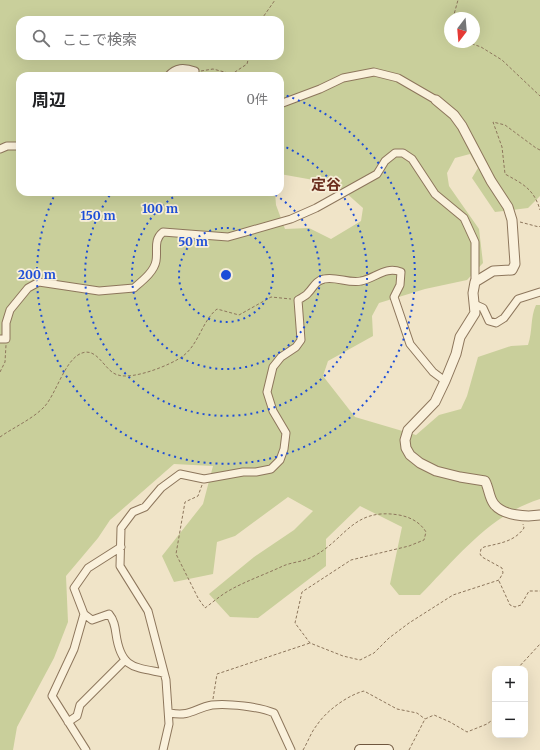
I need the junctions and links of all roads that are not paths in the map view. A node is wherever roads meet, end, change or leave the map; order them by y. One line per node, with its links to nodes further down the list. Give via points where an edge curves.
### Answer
1 (172, 72): 2 (street, via 177,68)
2 (191, 72)
3 (436, 100): 4 (street, via 398,78 374,72 343,78); 7 (street, via 454,115 462,126 508,207 512,220 516,264 512,270 493,271)
4 (284, 102)
5 (16, 146): 6 (street)
6 (0, 149)
7 (475, 282): 9 (street); 10 (street, via 475,242 464,218 435,194 412,159 404,153 396,153 385,161 376,174 291,219 228,237 163,232 156,241 156,262 134,288 99,291 39,282 28,288 10,310)
8 (540, 292): 9 (street, via 518,299 504,318 496,323 489,321 482,308)
9 (474, 304): 11 (street, via 475,313 460,337)
10 (3, 339)
11 (446, 381): 12 (street, via 436,402 408,430 406,448 420,463 436,471 485,481 495,505 503,510 523,515); 13 (street, via 433,372 410,344 394,297 400,285 401,272 385,271 357,282 325,279 317,282 308,294 298,300 300,340 296,347 281,357 273,367 267,392 273,411 286,433 280,460 271,469 204,479 180,474 161,488 145,507 133,512 121,528)
12 (540, 515)
13 (121, 547): 14 (street, via 88,568 74,588); 16 (street, via 120,566 148,611)
14 (84, 614): 15 (street, via 92,620 109,614 114,619 118,646); 18 (street, via 74,649 52,696)
15 (124, 661): 16 (street, via 135,667); 18 (street, via 80,705 77,716)
16 (164, 673): 17 (street)
17 (170, 713): 20 (street); 21 (street, via 181,715 212,705 254,707 274,713)
18 (68, 722): 19 (street)
19 (86, 750)
20 (164, 750)
21 (292, 750)
22 (360, 750): 23 (main road)
23 (388, 750)

